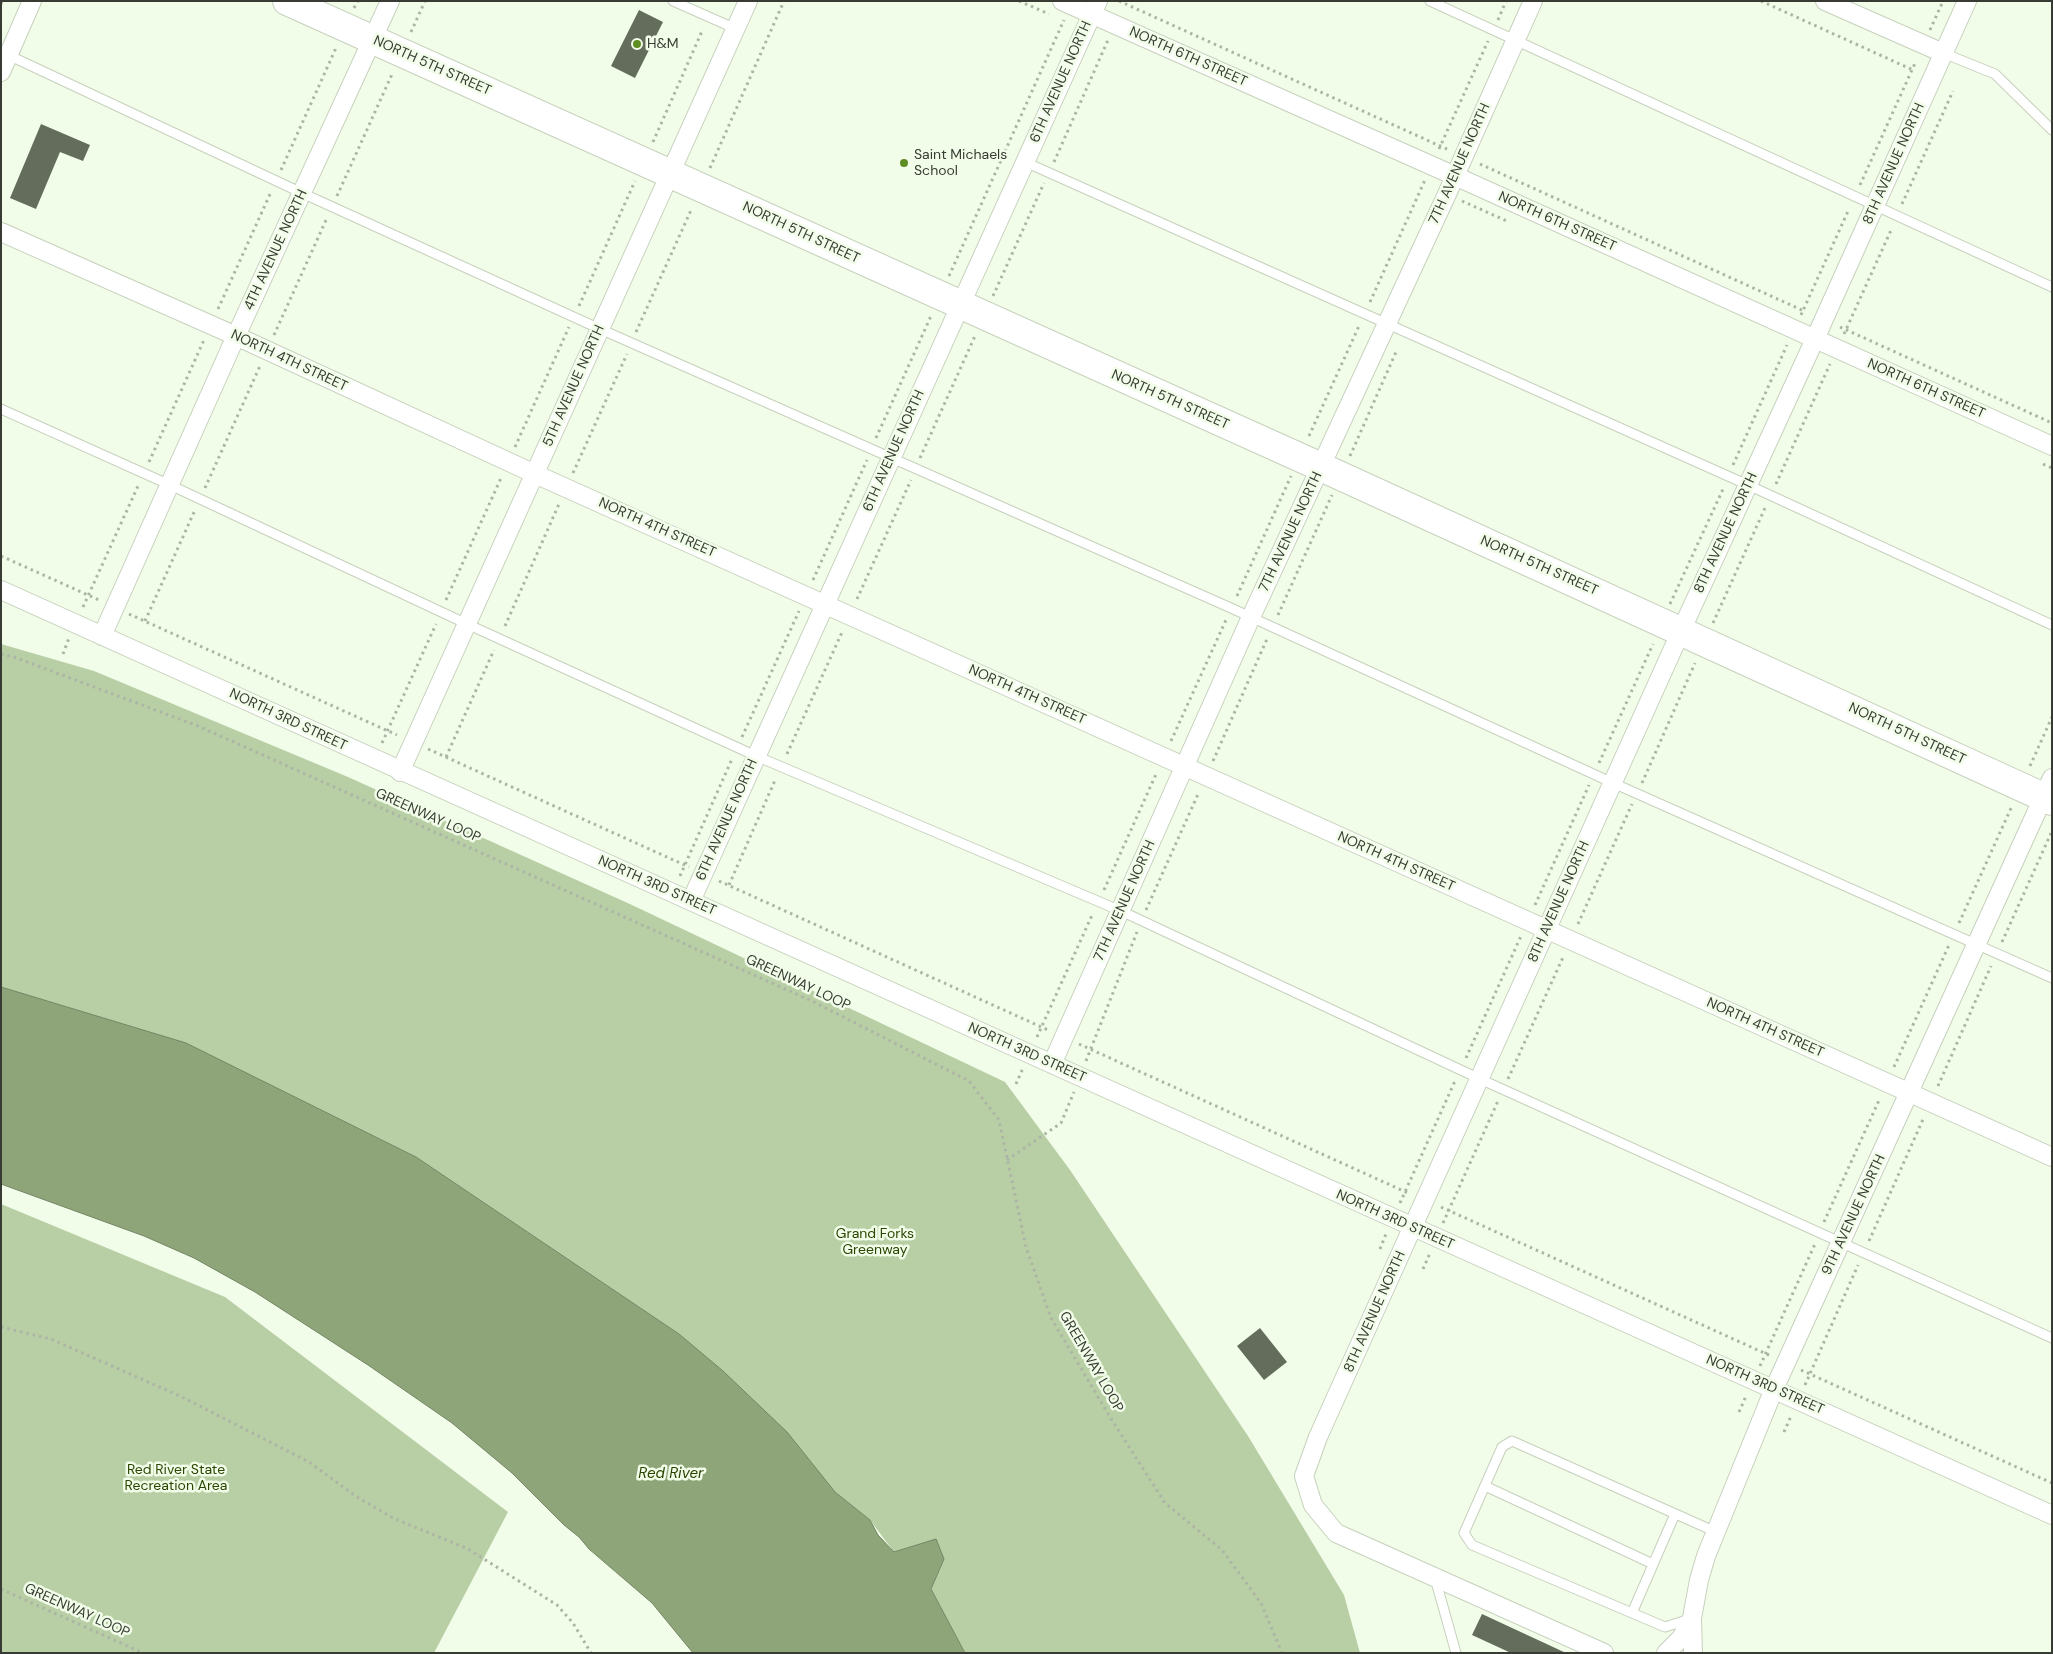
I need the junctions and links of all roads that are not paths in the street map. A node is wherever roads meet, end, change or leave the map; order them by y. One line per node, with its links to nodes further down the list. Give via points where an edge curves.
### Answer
1 (32, 1): 15 (street)
2 (287, 1): 13 (main road, NORTH 5TH STREET)
3 (390, 1): 13 (street, 4TH AVENUE NORTH)
4 (673, 1): 12 (lane)
5 (748, 1): 12 (street, 5TH AVENUE NORTH)
6 (1062, 1): 11 (street, NORTH 6TH STREET)
7 (1430, 1): 14 (lane)
8 (1533, 1): 14 (street, 7TH AVENUE NORTH)
9 (1825, 1): 16 (street)
10 (1967, 1): 16 (street, 8TH AVENUE NORTH)
11 (1095, 8): 19 (street, 6TH AVENUE NORTH); 21 (street, NORTH 6TH STREET, via 1115,25)
12 (736, 29): 20 (street, 5TH AVENUE NORTH)
13 (373, 40): 20 (main road, NORTH 5TH STREET); 22 (street, 4TH AVENUE NORTH)
14 (1516, 40): 21 (street, 7TH AVENUE NORTH); 23 (lane)
15 (5, 53): 17 (street); 22 (lane)
16 (1943, 53): 18 (lane, via 1995,74); 23 (street, 8TH AVENUE NORTH)
17 (1, 72)
18 (2052, 130)
19 (1025, 162): 26 (street, 6TH AVENUE NORTH); 27 (lane)
20 (670, 173): 26 (main road, NORTH 5TH STREET); 28 (street, 5TH AVENUE NORTH)
21 (1455, 176): 27 (street, 7TH AVENUE NORTH); 30 (street, NORTH 6TH STREET)
22 (302, 193): 28 (lane); 29 (street, 4TH AVENUE NORTH)
23 (1875, 206): 25 (lane); 30 (street, 8TH AVENUE NORTH)
24 (1, 232): 29 (street, NORTH 4TH STREET)
25 (2052, 287)
26 (959, 306): 33 (street, 6TH AVENUE NORTH); 34 (main road, NORTH 5TH STREET)
27 (1387, 324): 34 (street, 7TH AVENUE NORTH); 37 (lane)
28 (600, 329): 33 (lane); 35 (street, 5TH AVENUE NORTH)
29 (236, 336): 35 (street, NORTH 4TH STREET); 36 (street, 4TH AVENUE NORTH)
30 (1815, 339): 32 (street, NORTH 6TH STREET); 37 (street, 8TH AVENUE NORTH)
31 (1, 409): 36 (lane)
32 (2052, 446)
33 (891, 457): 39 (street, 6TH AVENUE NORTH); 40 (lane)
34 (1320, 467): 40 (street, 7TH AVENUE NORTH); 43 (main road, NORTH 5TH STREET)
35 (535, 474): 39 (street, NORTH 4TH STREET); 41 (street, 5TH AVENUE NORTH)
36 (170, 484): 41 (lane); 44 (street, 4TH AVENUE NORTH)
37 (1748, 485): 42 (lane); 43 (street, 8TH AVENUE NORTH)
38 (1, 590): 44 (street, NORTH 3RD STREET)
39 (825, 604): 45 (street, 6TH AVENUE NORTH); 46 (street, NORTH 4TH STREET)
40 (1251, 618): 46 (street, 7TH AVENUE NORTH); 48 (lane)
41 (467, 624): 45 (lane); 47 (street, 5TH AVENUE NORTH)
42 (2052, 625)
43 (1681, 631): 48 (street, 8TH AVENUE NORTH); 49 (main road, NORTH 5TH STREET)
44 (102, 636): 47 (street, NORTH 3RD STREET)
45 (756, 756): 50 (street, 6TH AVENUE NORTH); 51 (lane)
46 (1185, 767): 51 (street, 7TH AVENUE NORTH); 52 (street, NORTH 4TH STREET)
47 (400, 772): 50 (street, NORTH 3RD STREET)
48 (1613, 783): 52 (street, 8TH AVENUE NORTH); 53 (lane)
49 (2049, 792): 53 (street, 9TH AVENUE NORTH)
50 (690, 901): 55 (street, NORTH 3RD STREET)
51 (1121, 911): 55 (street, 7TH AVENUE NORTH); 56 (lane)
52 (1547, 930): 56 (street, 8TH AVENUE NORTH); 57 (street, NORTH 4TH STREET)
53 (1976, 944): 54 (lane); 57 (street, 9TH AVENUE NORTH)
54 (2052, 978)
55 (1052, 1064): 59 (street, NORTH 3RD STREET)
56 (1480, 1079): 59 (street, 8TH AVENUE NORTH); 60 (lane)
57 (1909, 1093): 58 (street, NORTH 4TH STREET); 60 (street, 9TH AVENUE NORTH)
58 (2052, 1158)
59 (1413, 1228): 62 (street, NORTH 3RD STREET); 68 (street, 8TH AVENUE NORTH, via 1318,1437 1304,1476 1314,1505 1336,1533)
60 (1840, 1244): 61 (lane); 62 (street, 9TH AVENUE NORTH)
61 (2052, 1338)
62 (1774, 1389): 65 (street, NORTH 3RD STREET); 66 (street, 9TH AVENUE NORTH)
63 (1485, 1486): 64 (lane, via 1502,1447 1512,1441); 67 (lane); 69 (lane, via 1464,1533 1472,1545)
64 (1675, 1514): 66 (lane); 67 (lane)
65 (2052, 1515)
66 (1716, 1532): 70 (street, 9TH AVENUE NORTH, via 1699,1580)
67 (1653, 1564): 69 (lane)
68 (1435, 1578): 71 (lane); 72 (street, 8TH AVENUE NORTH)
69 (1632, 1613): 70 (lane, via 1665,1627)
70 (1692, 1618): 73 (street, 9TH AVENUE NORTH, via 1681,1638); 74 (street)
71 (1456, 1653)
72 (1604, 1653)
73 (1666, 1653)
74 (1693, 1653)

